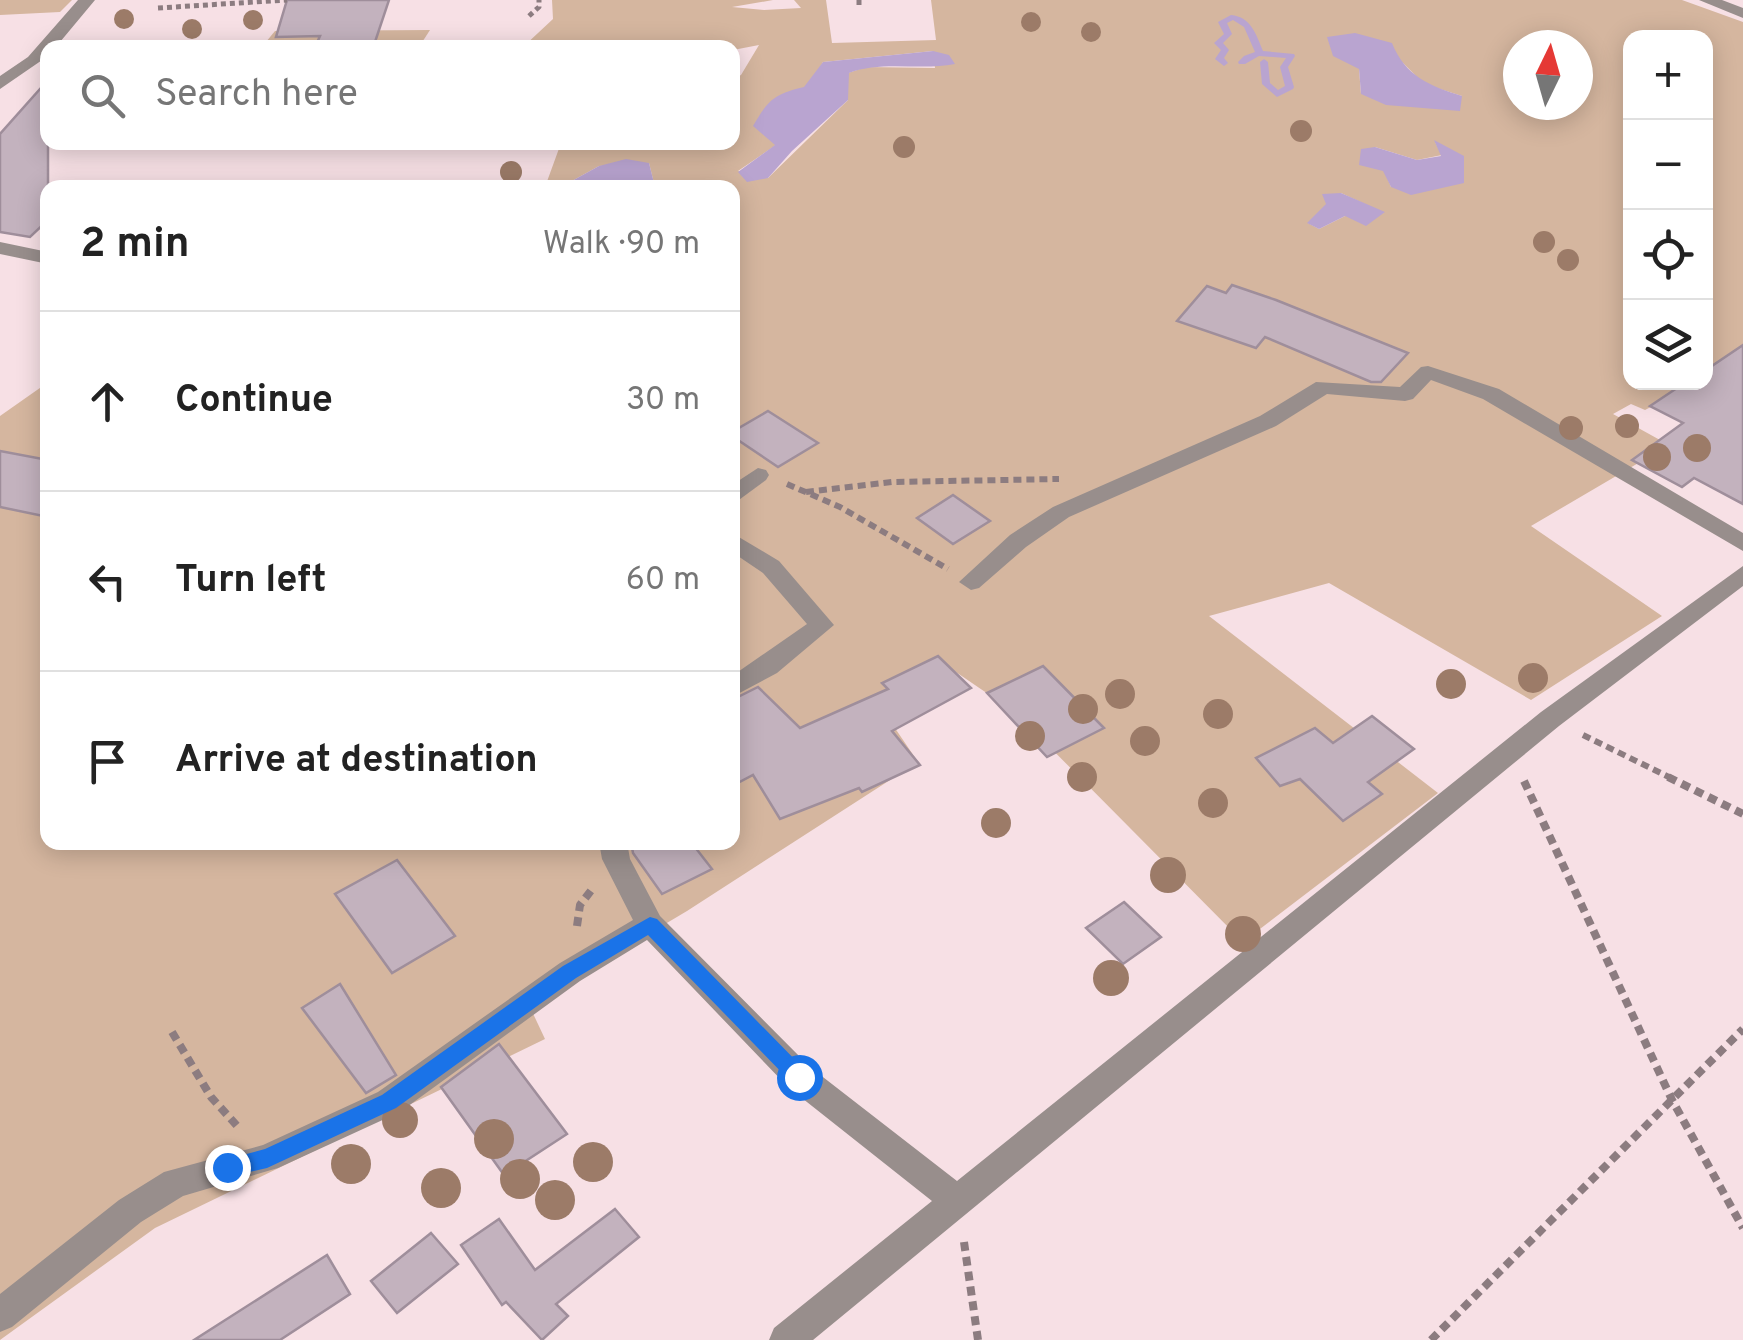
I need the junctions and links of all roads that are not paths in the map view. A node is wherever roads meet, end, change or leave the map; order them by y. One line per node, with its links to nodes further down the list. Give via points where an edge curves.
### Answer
1 (87, 0): 4 (street)
2 (1707, 0): 3 (street)
3 (1743, 13)
4 (52, 40)
5 (40, 54): 6 (street)
6 (0, 84)
7 (0, 248): 8 (street)
8 (40, 256)
9 (758, 475): 10 (street)
10 (740, 491)
11 (1743, 543): 14 (street, via 1491,394 1428,372 1406,394 1323,386 1192,458 1061,512)
12 (740, 546): 15 (street, via 770,567 822,625)
13 (1743, 574): 18 (street, via 1550,719)
14 (970, 582)
15 (740, 684)
16 (614, 851): 17 (street)
17 (650, 924): 18 (street, via 799,1077); 19 (street, via 570,972 389,1102 267,1158 175,1183)
18 (958, 1202): 20 (street)
19 (0, 1315)
20 (786, 1340)

